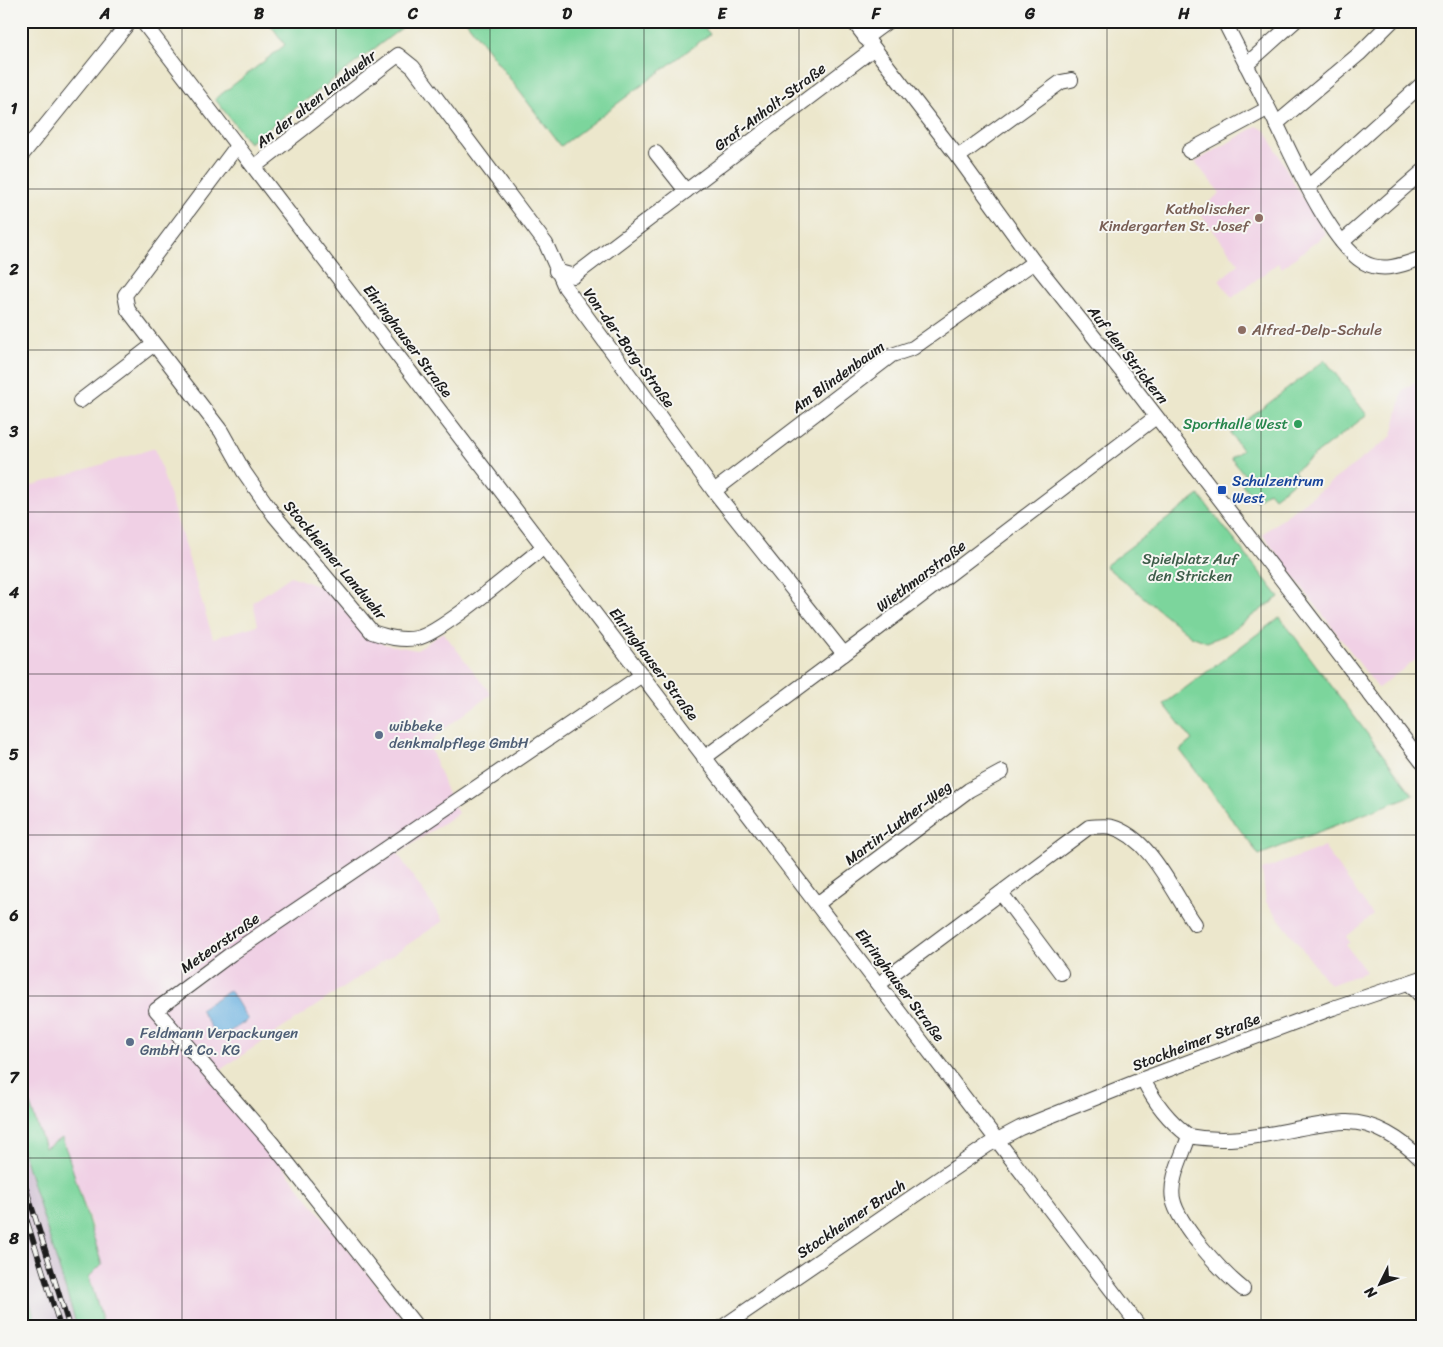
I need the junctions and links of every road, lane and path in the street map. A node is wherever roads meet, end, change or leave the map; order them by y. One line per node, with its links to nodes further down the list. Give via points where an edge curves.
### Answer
1 (130, 21): 18 (street)
2 (142, 21): 15 (street, Ehringhauser Straße)
3 (853, 21): 8 (street, Auf den Strickern)
4 (888, 21): 8 (street, Graf-Anholt-Straße)
5 (1224, 21): 10 (street)
6 (1295, 21): 10 (street)
7 (1392, 21): 14 (street, via 1359,54)
8 (869, 43): 19 (street, Auf den Strickern); 23 (street, Graf-Anholt-Straße)
9 (398, 55): 20 (street, An der alten Landwehr); 27 (street, Von-der-Borg-Straße, via 413,67 546,244)
10 (1246, 65): 13 (street)
11 (1071, 80): 19 (street, via 1061,82)
12 (1422, 84): 22 (street)
13 (1267, 109): 14 (street); 16 (street)
14 (1276, 124): 22 (street)
15 (238, 146): 20 (street, Ehringhauser Straße); 28 (street, Stockheimer Landwehr, via 125,295 128,310)
16 (1189, 152)
17 (656, 153): 23 (street)
18 (21, 156)
19 (958, 157): 26 (street, Auf den Strickern)
20 (254, 167): 32 (street, Ehringhauser Straße)
21 (1422, 172): 24 (street)
22 (1308, 187): 24 (street)
23 (686, 191): 27 (street, Graf-Anholt-Straße, via 574,276)
24 (1342, 242): 25 (street, via 1364,262 1384,268 1398,267)
25 (1422, 258)
26 (1034, 262): 30 (street, Auf den Strickern); 31 (street, Am Blindenbaum, via 913,348 892,355)
27 (556, 271): 31 (street, Von-der-Borg-Straße, via 564,287)
28 (153, 345): 29 (street); 32 (street, Stockheimer Landwehr, via 221,431 274,515 372,632 392,639 418,638 441,626)
29 (80, 401)
30 (1156, 417): 33 (street, Wiethmarstraße); 36 (street, Auf den Strickern)
31 (714, 492): 33 (street, Von-der-Borg-Straße)
32 (544, 547): 34 (street, Ehringhauser Straße)
33 (844, 654): 35 (street, Wiethmarstraße)
34 (642, 675): 35 (street, Ehringhauser Straße); 50 (street, Meteorstraße, via 231,954 156,1010 272,1143)
35 (704, 758): 39 (street, Ehringhauser Straße)
36 (1422, 762)
37 (1002, 772): 39 (street, Martin-Luther-Weg, via 969,790)
38 (1001, 893): 40 (street, via 1089,827 1110,826 1128,834 1150,854); 41 (street); 43 (street)
39 (817, 904): 43 (street, Ehringhauser Straße)
40 (1195, 924)
41 (1061, 973)
42 (1416, 981): 44 (street, Stockheimer Straße); 45 (street, Stockheimer Straße, via 1380,991)
43 (879, 984): 47 (street, Ehringhauser Straße)
44 (1422, 997)
45 (1143, 1079): 46 (street, via 1152,1097 1174,1124); 47 (street, Stockheimer Straße, via 1020,1128)
46 (1189, 1136): 48 (street, via 1212,1141 1247,1139 1346,1122 1376,1128 1405,1143); 49 (street, via 1175,1176 1173,1199 1182,1221 1226,1275)
47 (998, 1140): 51 (street, Stockheimer Bruch); 52 (street, Ehringhauser Straße)
48 (1422, 1160)
49 (1243, 1289)
50 (416, 1326)
51 (724, 1326)
52 (1139, 1326)

